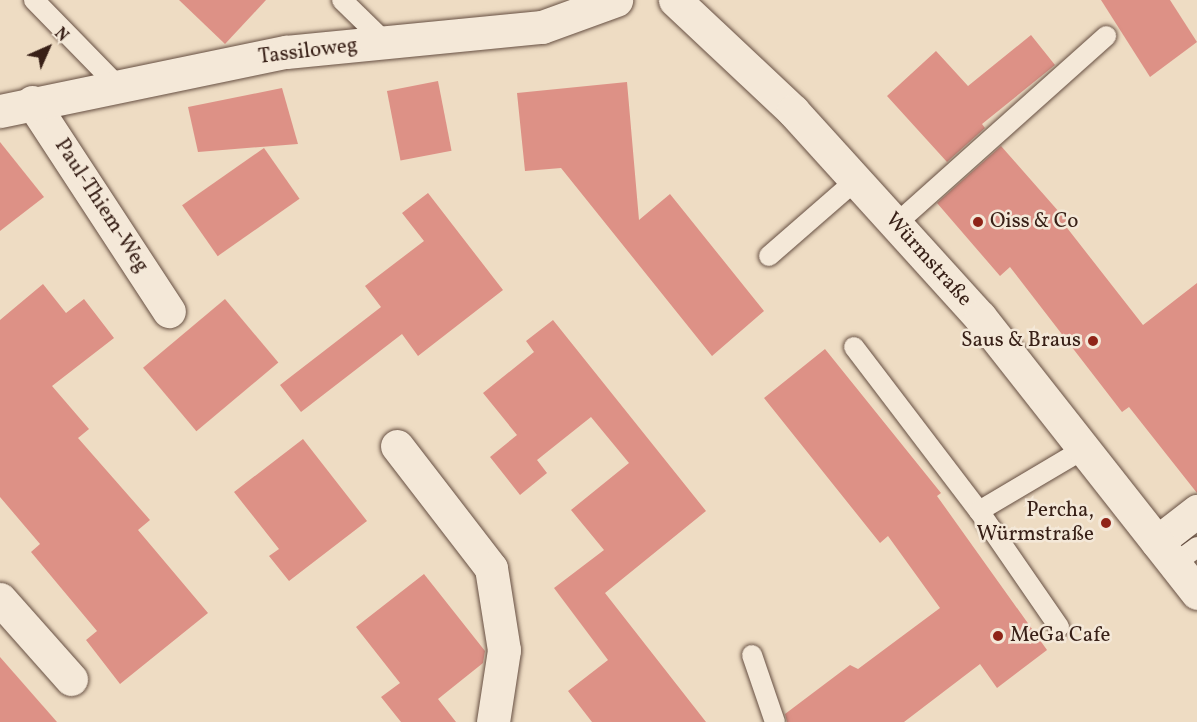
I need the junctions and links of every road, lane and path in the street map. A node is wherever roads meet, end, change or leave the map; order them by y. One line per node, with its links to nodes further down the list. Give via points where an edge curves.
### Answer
1 (34, 0): 7 (lane)
2 (342, 0): 6 (lane)
3 (616, 0): 6 (street, Tassiloweg, via 542,27)
4 (675, 0): 10 (street, Würmstraße, via 793,111)
5 (1106, 36): 11 (lane)
6 (385, 42): 7 (street, Tassiloweg, via 286,52)
7 (117, 85): 8 (street, Tassiloweg)
8 (32, 102): 9 (street, Tassiloweg); 13 (street, Paul-Thiem-Weg)
9 (0, 111)
10 (856, 180): 11 (street, Würmstraße); 12 (lane)
11 (896, 225): 16 (street, Würmstraße, via 980,317)
12 (769, 256)
13 (170, 311)
14 (854, 347): 17 (lane)
15 (397, 446): 25 (street, via 491,568 504,650)
16 (1084, 449): 17 (lane); 19 (street, Würmstraße)
17 (979, 511): 22 (lane)
18 (1197, 511): 19 (street)
19 (1176, 551): 20 (street, Würmstraße)
20 (1197, 593)
21 (0, 599): 24 (street)
22 (1059, 627)
23 (752, 655): 26 (lane)
24 (70, 680)
25 (493, 722)
26 (775, 722)

